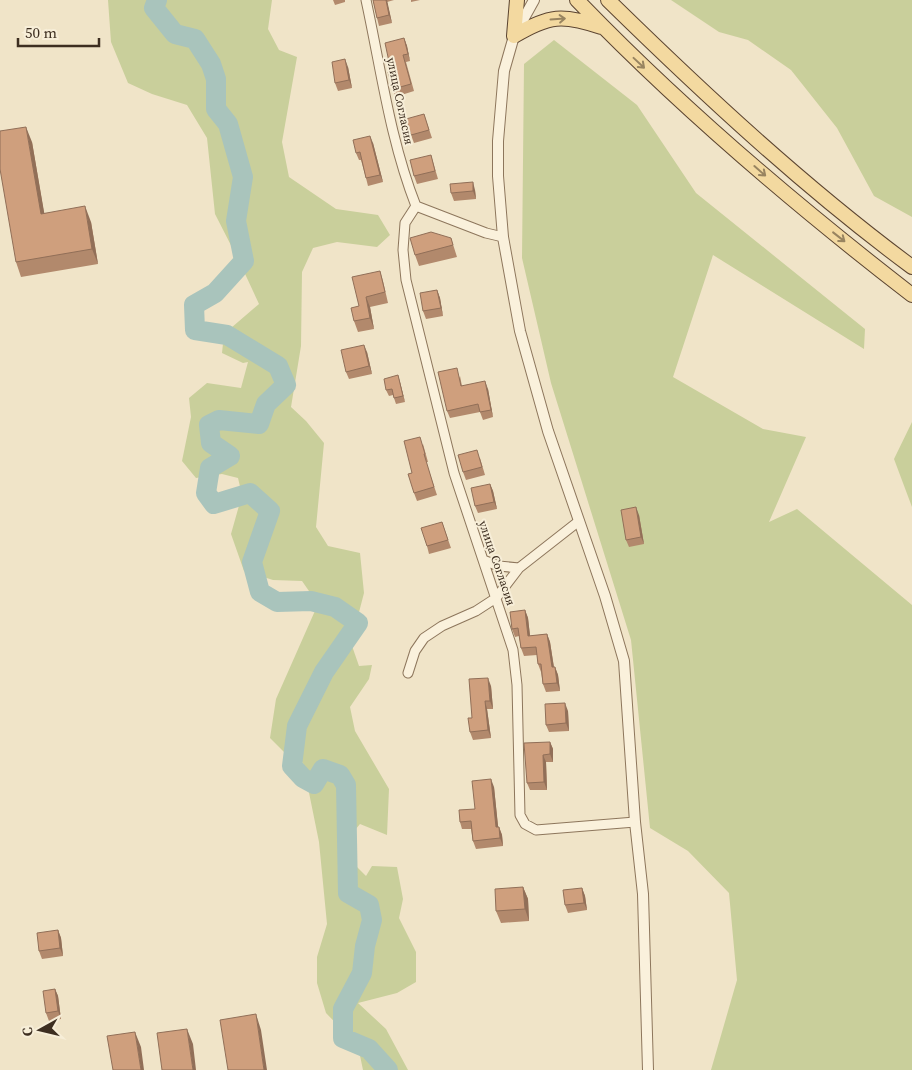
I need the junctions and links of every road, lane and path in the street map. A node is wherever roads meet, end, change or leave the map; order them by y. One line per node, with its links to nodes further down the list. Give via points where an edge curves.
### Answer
1 (366, 0): 8 (street, улица Согласия, via 390,117)
2 (517, 0): 7 (main road)
3 (534, 0): 7 (street)
4 (577, 0): 6 (main road)
5 (608, 0): 10 (main road, via 726,113)
6 (604, 28): 7 (main road, one-way to 6, via 534,24 554,19 576,18); 11 (main road, one-way to 11, via 800,207)
7 (514, 36): 9 (street, via 504,71 498,141)
8 (416, 206): 9 (street); 13 (street, улица Согласия, via 405,223 406,280 454,473)
9 (503, 237): 12 (street, via 520,331 548,431)
10 (912, 268)
11 (912, 295)
12 (579, 521): 14 (street); 17 (street, via 624,661)
13 (483, 560): 14 (street); 15 (street, улица Согласия)
14 (520, 568): 15 (street)
15 (496, 598): 16 (street, via 424,638 415,651); 17 (street, улица Согласия, via 513,650 517,685 520,815 525,824 536,830)
16 (408, 673)
17 (635, 822): 18 (street, via 645,924)
18 (648, 1070)

